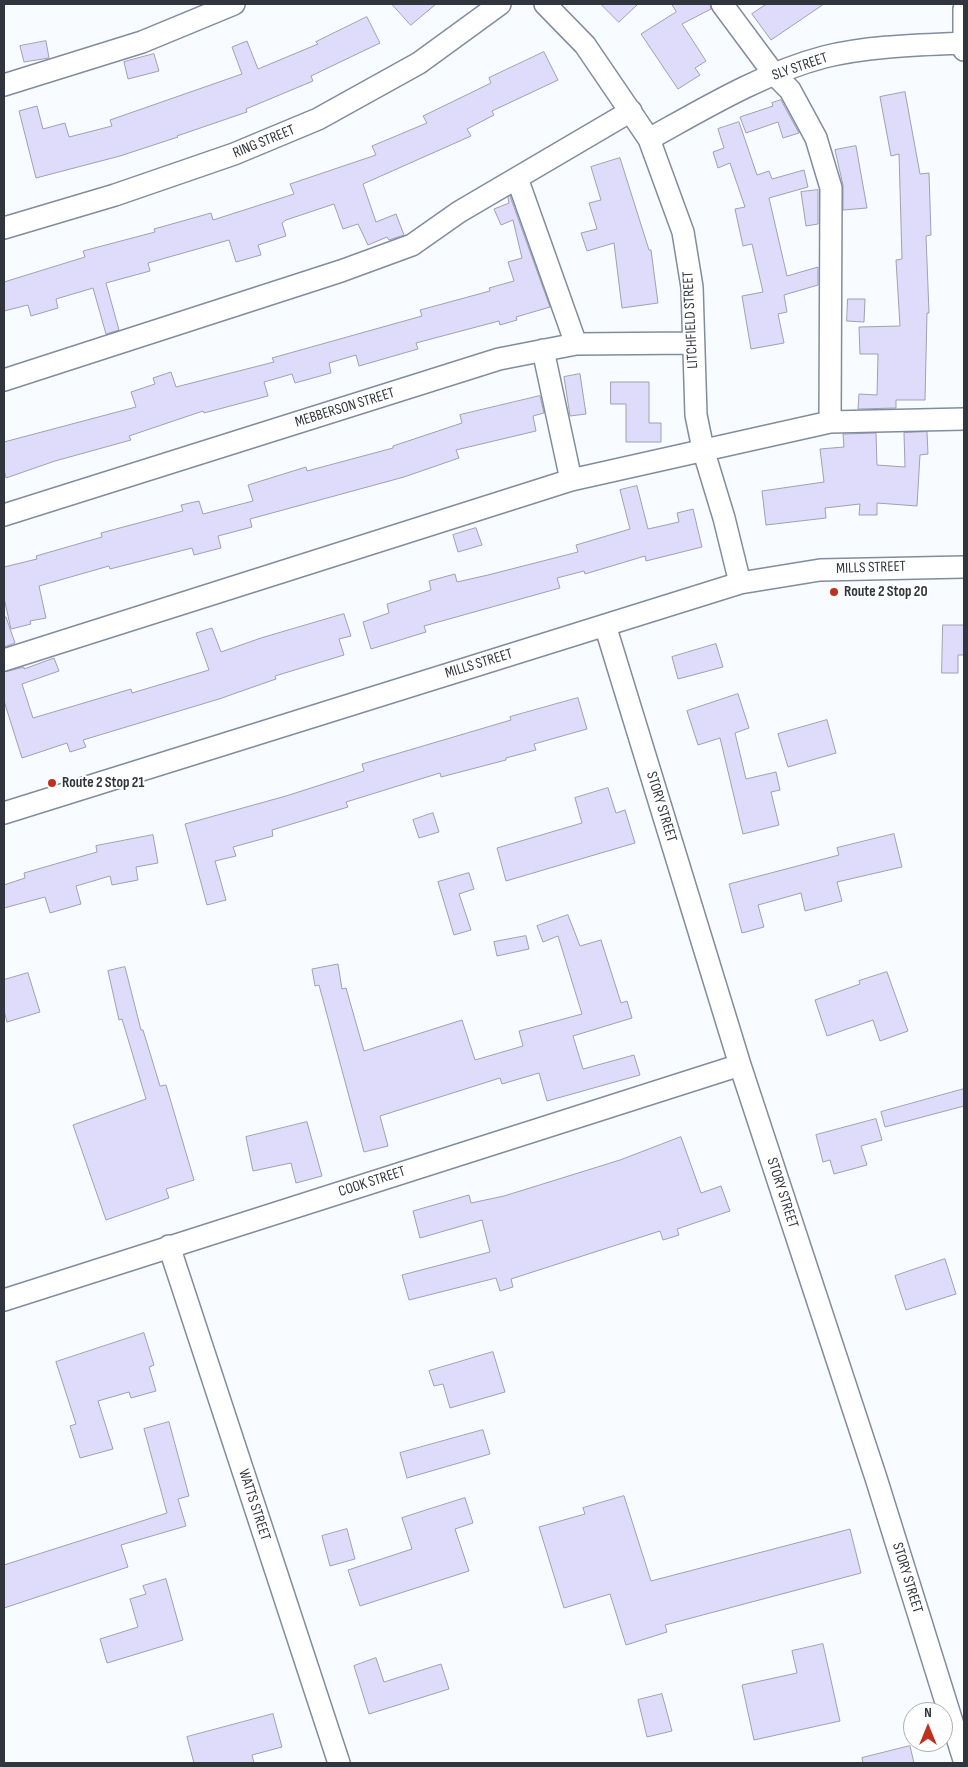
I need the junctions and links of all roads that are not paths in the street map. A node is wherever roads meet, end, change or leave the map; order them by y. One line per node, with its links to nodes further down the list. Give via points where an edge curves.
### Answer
1 (234, 4): 9 (street, via 142,42)
2 (500, 4): 13 (street, RING STREET, via 419,63 318,120 234,154 115,195)
3 (545, 4): 10 (street, LITCHFIELD STREET, via 585,45)
4 (722, 4): 8 (street)
5 (964, 9): 6 (street)
6 (964, 43): 7 (street); 8 (street, SLY STREET, via 900,46 825,57)
7 (964, 50)
8 (774, 74): 11 (street, SLY STREET); 19 (street, via 790,90 816,138 831,188)
9 (4, 85)
10 (631, 111): 11 (street, LITCHFIELD STREET); 12 (street)
11 (649, 138): 14 (street, LITCHFIELD STREET, via 683,232 692,286)
12 (517, 178): 15 (street); 17 (street, via 459,212 412,245)
13 (4, 228)
14 (693, 343): 15 (street, MEBBERSON STREET); 20 (street, LITCHFIELD STREET, via 696,415)
15 (576, 344): 16 (street, MEBBERSON STREET)
16 (543, 350): 21 (street); 22 (street, MEBBERSON STREET, via 499,359)
17 (4, 380)
18 (964, 419): 19 (street)
19 (830, 422): 20 (street)
20 (703, 449): 21 (street); 24 (street, LITCHFIELD STREET)
21 (571, 480): 26 (street)
22 (4, 514)
23 (964, 566): 24 (street, MILLS STREET, via 820,570)
24 (740, 583): 25 (street, MILLS STREET)
25 (605, 625): 27 (street, MILLS STREET); 28 (street, STORY STREET)
26 (4, 660)
27 (4, 813)
28 (740, 1065): 29 (street, COOK STREET); 31 (street, STORY STREET, via 876,1478)
29 (169, 1246): 30 (street, COOK STREET); 32 (street, WATTS STREET)
30 (4, 1300)
31 (964, 1760)
32 (339, 1763)

